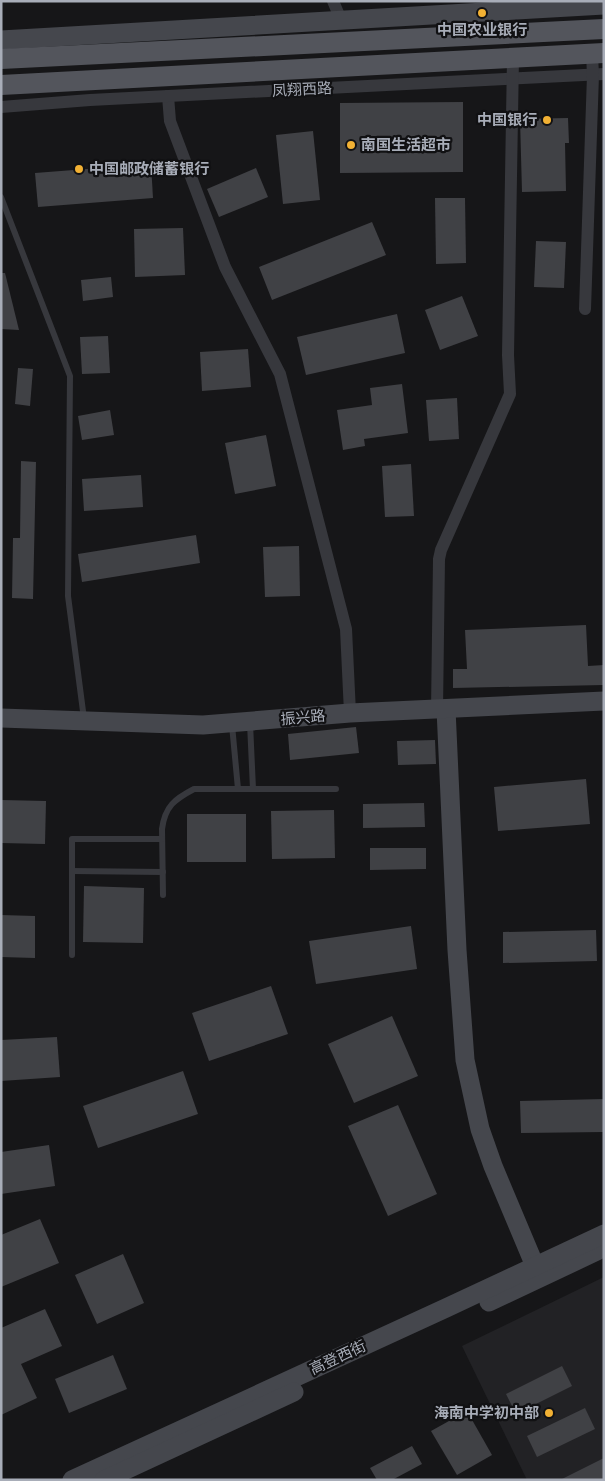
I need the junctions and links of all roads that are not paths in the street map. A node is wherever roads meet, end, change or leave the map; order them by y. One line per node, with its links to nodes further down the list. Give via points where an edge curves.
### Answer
1 (333, 1): 3 (street)
2 (604, 5): 3 (street)
3 (340, 20): 5 (street)
4 (604, 29): 8 (main road)
5 (1, 40)
6 (598, 54): 7 (main road, 凤翔西路); 9 (street)
7 (513, 58): 10 (street); 11 (main road, 凤翔西路)
8 (1, 59)
9 (598, 74): 10 (street, 凤翔西路); 15 (street)
10 (513, 79): 12 (street, 凤翔西路); 17 (street, via 510,394 439,559)
11 (1, 85)
12 (168, 96): 13 (street, 凤翔西路); 18 (street, via 170,120 226,267 280,374 346,629)
13 (1, 107)
14 (1, 197): 20 (lane, via 70,376 68,596)
15 (585, 309)
16 (604, 702): 17 (street, 振兴路)
17 (442, 709): 18 (street, 振兴路); 32 (street, via 465,1060 493,1166)
18 (350, 713): 21 (street, 振兴路)
19 (1, 718): 20 (street, 振兴路)
20 (84, 721): 21 (street, 振兴路)
21 (241, 723): 22 (lane); 23 (lane)
22 (238, 789): 23 (lane); 25 (lane, via 194,789 180,797 169,806 163,819)
23 (253, 789): 24 (lane)
24 (336, 789)
25 (162, 839): 26 (lane, via 72,838); 27 (lane)
26 (72, 871): 27 (lane); 29 (lane)
27 (162, 872): 28 (lane)
28 (163, 895)
29 (72, 955)
30 (604, 1234): 32 (street, 高登西街)
31 (604, 1248): 34 (street, 高登西街)
32 (535, 1266): 33 (street, 高登西街)
33 (72, 1480)
34 (104, 1480)

